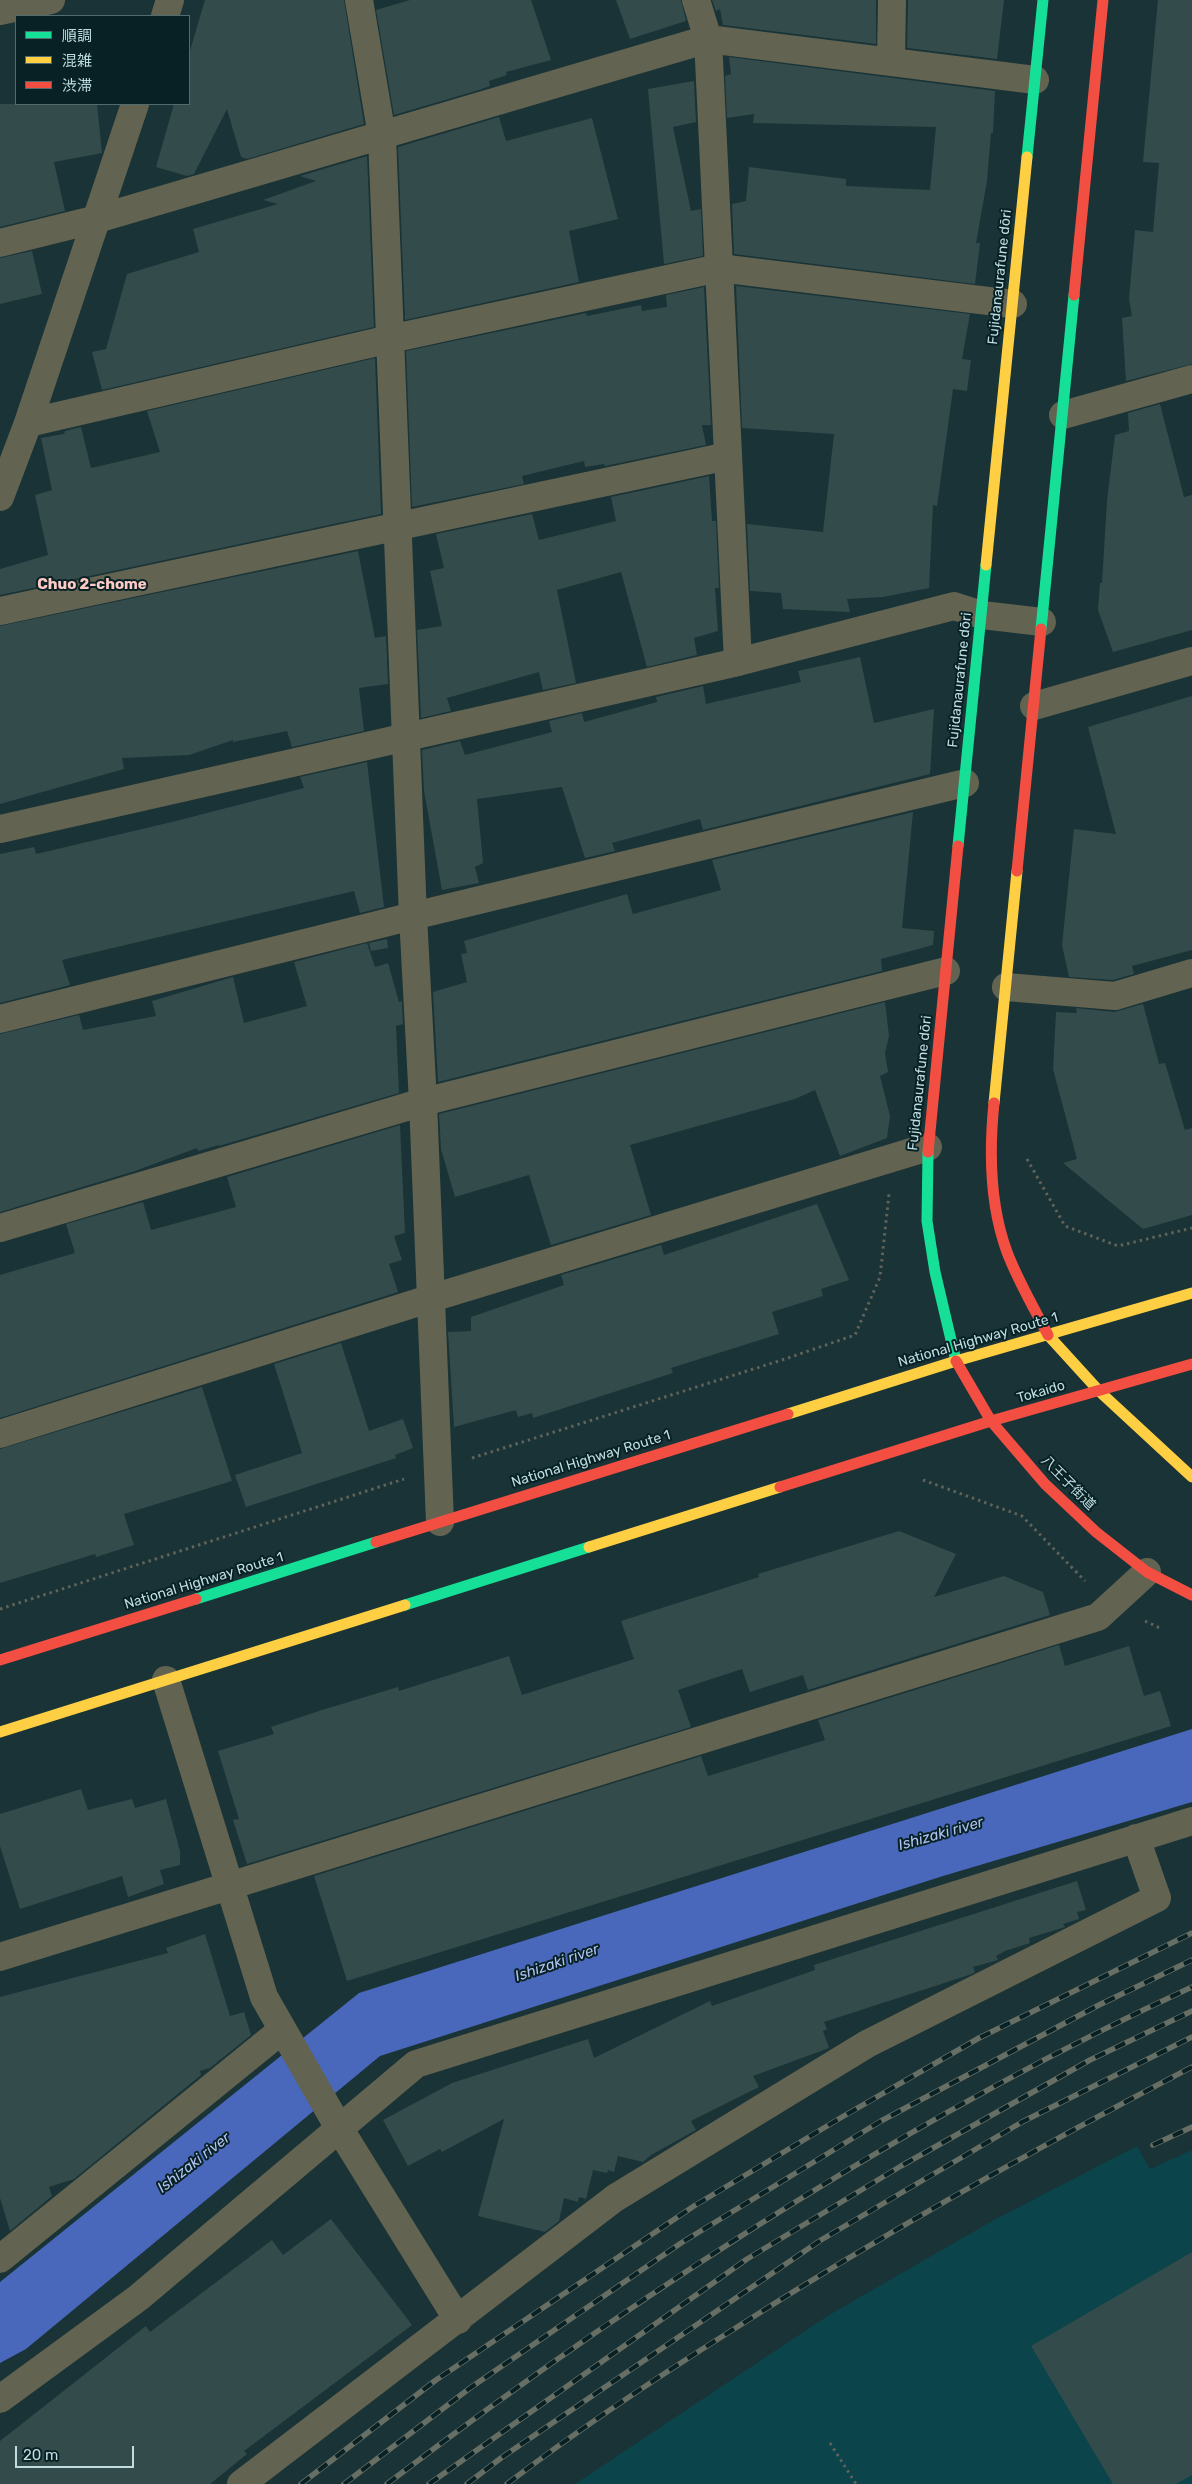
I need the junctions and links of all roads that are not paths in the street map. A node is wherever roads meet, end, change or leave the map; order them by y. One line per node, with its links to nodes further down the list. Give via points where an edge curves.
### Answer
1 (51, 0): 8 (street)
2 (170, 0): 9 (street)
3 (359, 0): 14 (street)
4 (696, 0): 10 (street)
5 (892, 0): 11 (street)
6 (1043, 0): 12 (main road, Fujidanaurafune dōri)
7 (1103, 0): 21 (main road)
8 (0, 11)
9 (165, 15)
10 (708, 39): 11 (street); 14 (street); 17 (street)
11 (891, 61): 12 (street)
12 (1035, 80): 18 (main road, Fujidanaurafune dōri)
13 (136, 105): 15 (street)
14 (382, 136): 15 (street); 19 (street)
15 (97, 219): 16 (street); 22 (street)
16 (0, 243)
17 (719, 268): 18 (street); 19 (street); 23 (street)
18 (1013, 304): 27 (main road, Fujidanaurafune dōri)
19 (390, 339): 22 (street); 25 (street)
20 (1192, 379): 21 (street)
21 (1063, 415): 28 (main road)
22 (28, 423): 24 (street)
23 (728, 456): 25 (street); 29 (street)
24 (0, 497)
25 (397, 528): 26 (street); 32 (street)
26 (0, 611)
27 (982, 615): 28 (street); 29 (street, via 954,606); 33 (main road, Fujidanaurafune dōri)
28 (1042, 622): 31 (main road)
29 (738, 662): 32 (street)
30 (1192, 662): 31 (street)
31 (1034, 706): 38 (main road)
32 (406, 735): 34 (street); 35 (street)
33 (965, 783): 35 (street); 36 (main road, Fujidanaurafune dōri)
34 (0, 829)
35 (413, 916): 39 (street); 40 (street)
36 (946, 971): 40 (street); 41 (main road, Fujidanaurafune dōri)
37 (1192, 973): 38 (street, via 1116,996)
38 (1006, 987): 45 (main road, via 991,1130 996,1208 1007,1252)
39 (0, 1019)
40 (423, 1102): 42 (street); 44 (street)
41 (928, 1147): 44 (street); 46 (main road, Fujidanaurafune dōri, via 927,1221 935,1272)
42 (0, 1228)
43 (1192, 1293): 45 (main road, National Highway Route 1)
44 (432, 1298): 50 (street); 52 (street)
45 (1048, 1335): 46 (main road, National Highway Route 1); 48 (main road)
46 (956, 1361): 49 (main road, 八王子街道); 52 (main road, National Highway Route 1)
47 (1192, 1364): 48 (main road)
48 (1099, 1391): 49 (main road, Tokaido); 51 (main road)
49 (991, 1421): 53 (main road, 八王子街道, via 1045,1484 1096,1532); 56 (main road)
50 (0, 1434)
51 (1192, 1477)
52 (440, 1522): 55 (main road, National Highway Route 1)
53 (1147, 1572): 54 (main road, 八王子街道); 60 (street, via 1098,1616)
54 (1192, 1595)
55 (0, 1660)
56 (166, 1680): 57 (main road); 60 (street)
57 (0, 1732)
58 (1192, 1821): 59 (street)
59 (1136, 1838): 63 (street, via 416,2064); 65 (street, via 1157,1898 867,2044 615,2198)
60 (230, 1886): 61 (street); 62 (street, via 264,1997)
61 (0, 1957)
62 (286, 2036): 63 (street); 64 (street)
63 (334, 2119): 65 (street); 66 (street, via 138,2298)
64 (0, 2259)
65 (458, 2320): 67 (street)
66 (0, 2399)
67 (241, 2484)

